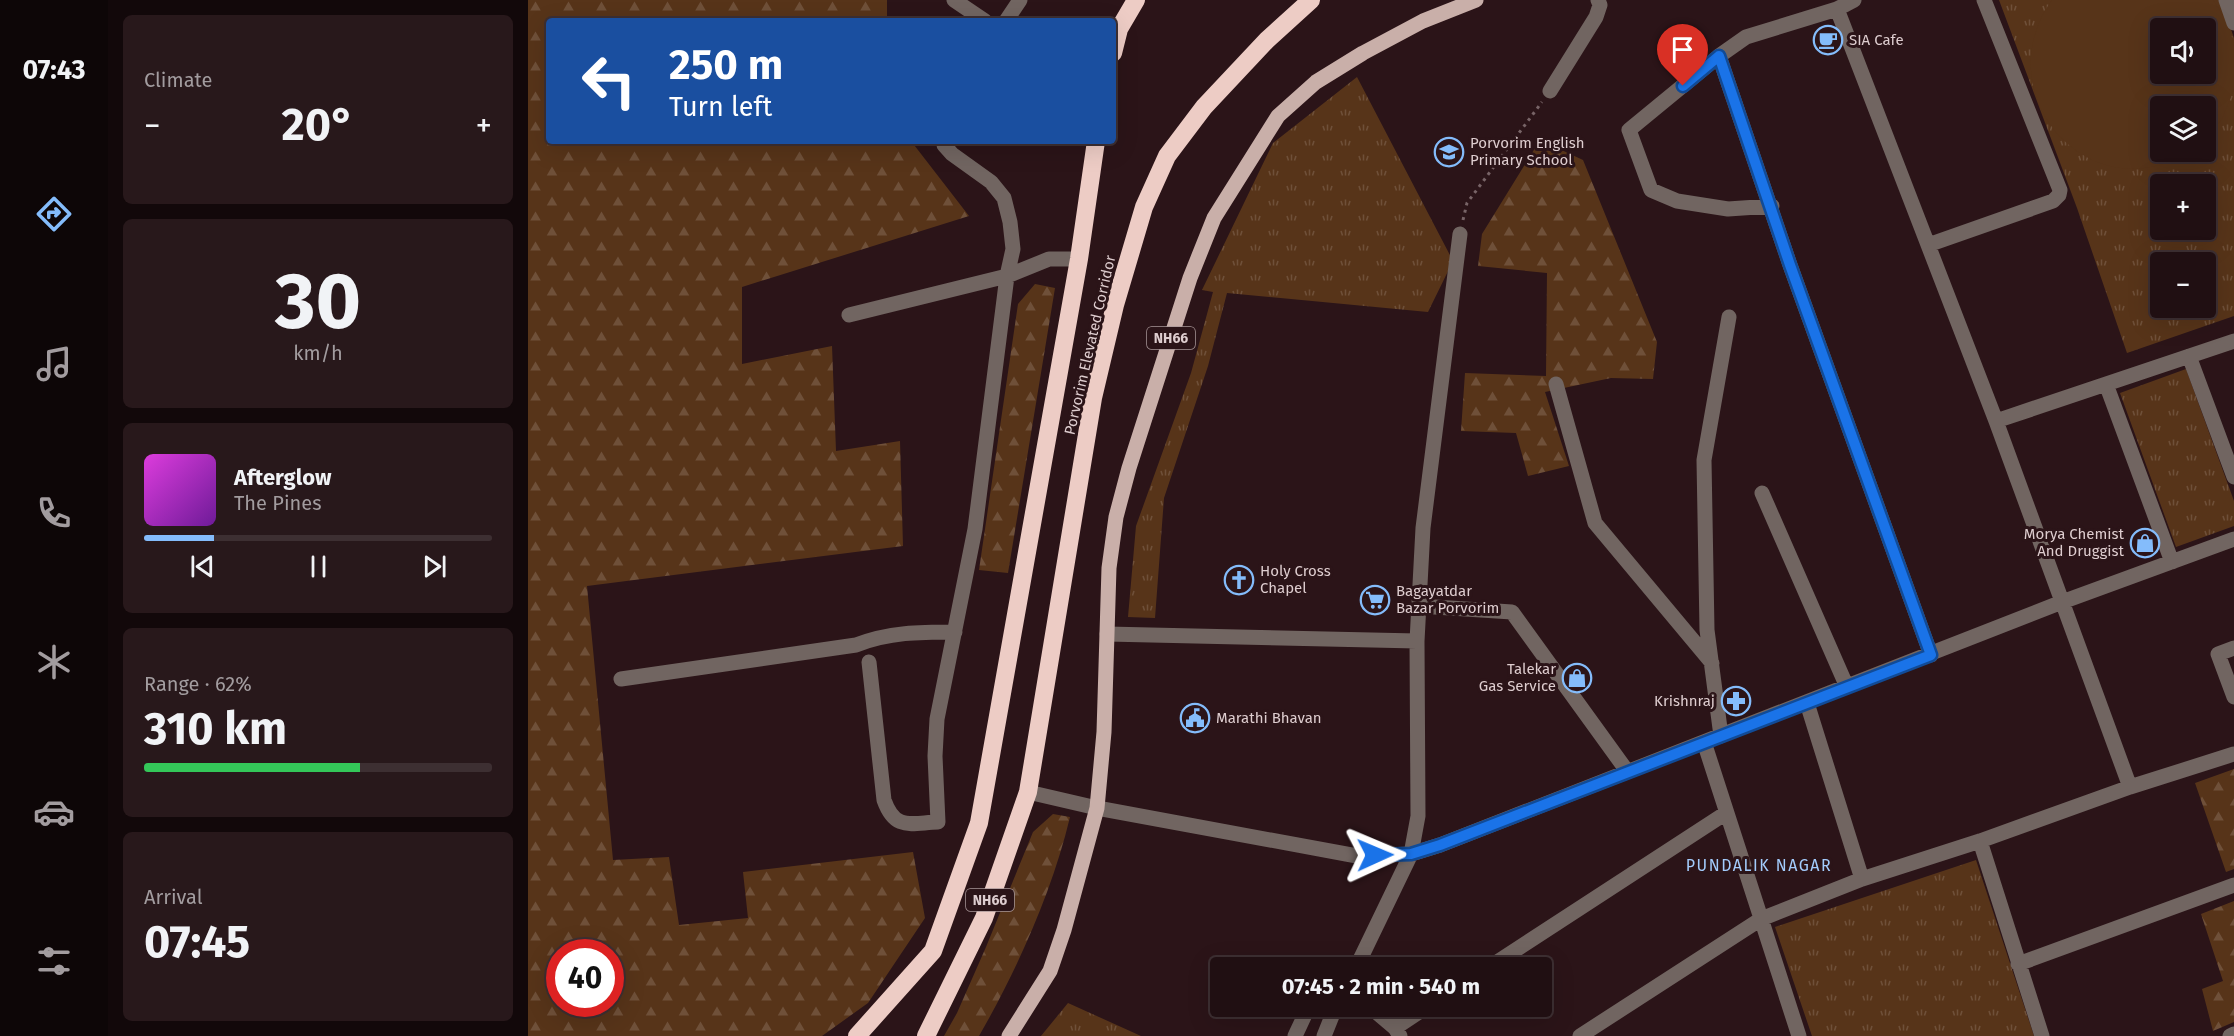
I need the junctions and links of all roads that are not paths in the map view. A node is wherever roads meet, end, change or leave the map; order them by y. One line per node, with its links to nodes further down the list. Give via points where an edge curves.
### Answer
1 (954, 0): 11 (street)
2 (1020, 0): 12 (street)
3 (1136, 0): 14 (highway)
4 (1311, 0): 53 (highway, Porvorim Elevated Corridor, via 1204,107 1167,156 1144,207 1093,398)
5 (1476, 0): 38 (main road, NH66, via 1423,21 1316,82 1278,116 1214,218 1190,278 1116,517 1109,568)
6 (1598, 0): 16 (street, via 1596,17)
7 (1854, 0): 10 (street)
8 (1984, 0): 21 (street, via 2059,195 2053,201)
9 (2226, 0): 13 (street)
10 (1837, 9): 15 (street, via 1746,37); 21 (street)
11 (981, 18)
12 (1008, 18)
13 (2234, 23)
14 (1116, 41)
15 (1719, 56): 19 (street); 19 (street, via 1629,130 1651,189 1677,201 1728,209)
16 (1550, 91)
17 (944, 144): 23 (street, via 991,182 1004,198 1013,249)
18 (1096, 144): 22 (highway, NH66)
19 (1772, 206): 41 (street)
20 (1460, 234): 36 (street, via 1423,528)
21 (1928, 245): 30 (street)
22 (1079, 259): 23 (street, via 1049,260); 72 (highway, NH66, via 980,824 933,951)
23 (1007, 276): 24 (street); 37 (street, via 975,529)
24 (849, 315)
25 (1729, 317): 43 (street, via 1704,460 1707,630)
26 (2234, 341): 27 (street)
27 (2189, 356): 29 (street); 31 (street)
28 (1556, 384): 43 (street, via 1595,523)
29 (2106, 384): 30 (street); 34 (street)
30 (1996, 421): 35 (street)
31 (2234, 477)
32 (1762, 493): 45 (street)
33 (2234, 539): 34 (street)
34 (2172, 562): 35 (street)
35 (2062, 602): 41 (street); 52 (street)
36 (1419, 606): 39 (street); 51 (street, via 1512,612)
37 (955, 632): 42 (street, via 938,719 938,822 897,821 889,813 884,800); 44 (street, via 900,633 856,645)
38 (1107, 634): 39 (street); 54 (main road, NH66)
39 (1417, 641): 57 (street, via 1418,816)
40 (2234, 648): 46 (street, via 2218,654)
41 (1931, 655): 45 (street)
42 (869, 662)
43 (1712, 663): 48 (street)
44 (621, 679)
45 (1847, 687): 47 (street)
46 (2234, 698)
47 (1806, 703): 48 (street); 58 (street)
48 (1721, 736): 49 (street)
49 (1704, 742): 51 (street); 55 (street)
50 (2234, 753): 52 (street)
51 (1627, 771): 57 (street)
52 (2130, 787): 56 (street)
53 (1028, 792): 54 (street); 64 (highway, NH66, via 984,918)
54 (1097, 808): 57 (street, via 1357,856); 75 (main road, via 1050,971)
55 (1726, 813): 60 (street); 62 (street)
56 (1980, 841): 58 (street); 63 (street)
57 (1411, 854): 61 (street)
58 (1862, 879): 60 (street)
59 (2234, 885): 63 (street)
60 (1761, 919): 71 (street); 78 (street)
61 (1361, 957)
62 (1505, 957)
63 (2018, 964): 79 (street)
64 (943, 1004): 73 (highway, NH66); 74 (highway)
65 (1304, 1017): 76 (street)
66 (1332, 1017): 77 (street)
67 (1381, 1017): 69 (street)
68 (1415, 1017): 69 (street)
69 (1398, 1032)
70 (2234, 1034): 80 (street)
71 (1797, 1035)
72 (857, 1036)
73 (911, 1036)
74 (926, 1036)
75 (1009, 1036)
76 (1295, 1036)
77 (1324, 1036)
78 (1580, 1036)
79 (2042, 1036)
80 (2230, 1036)

